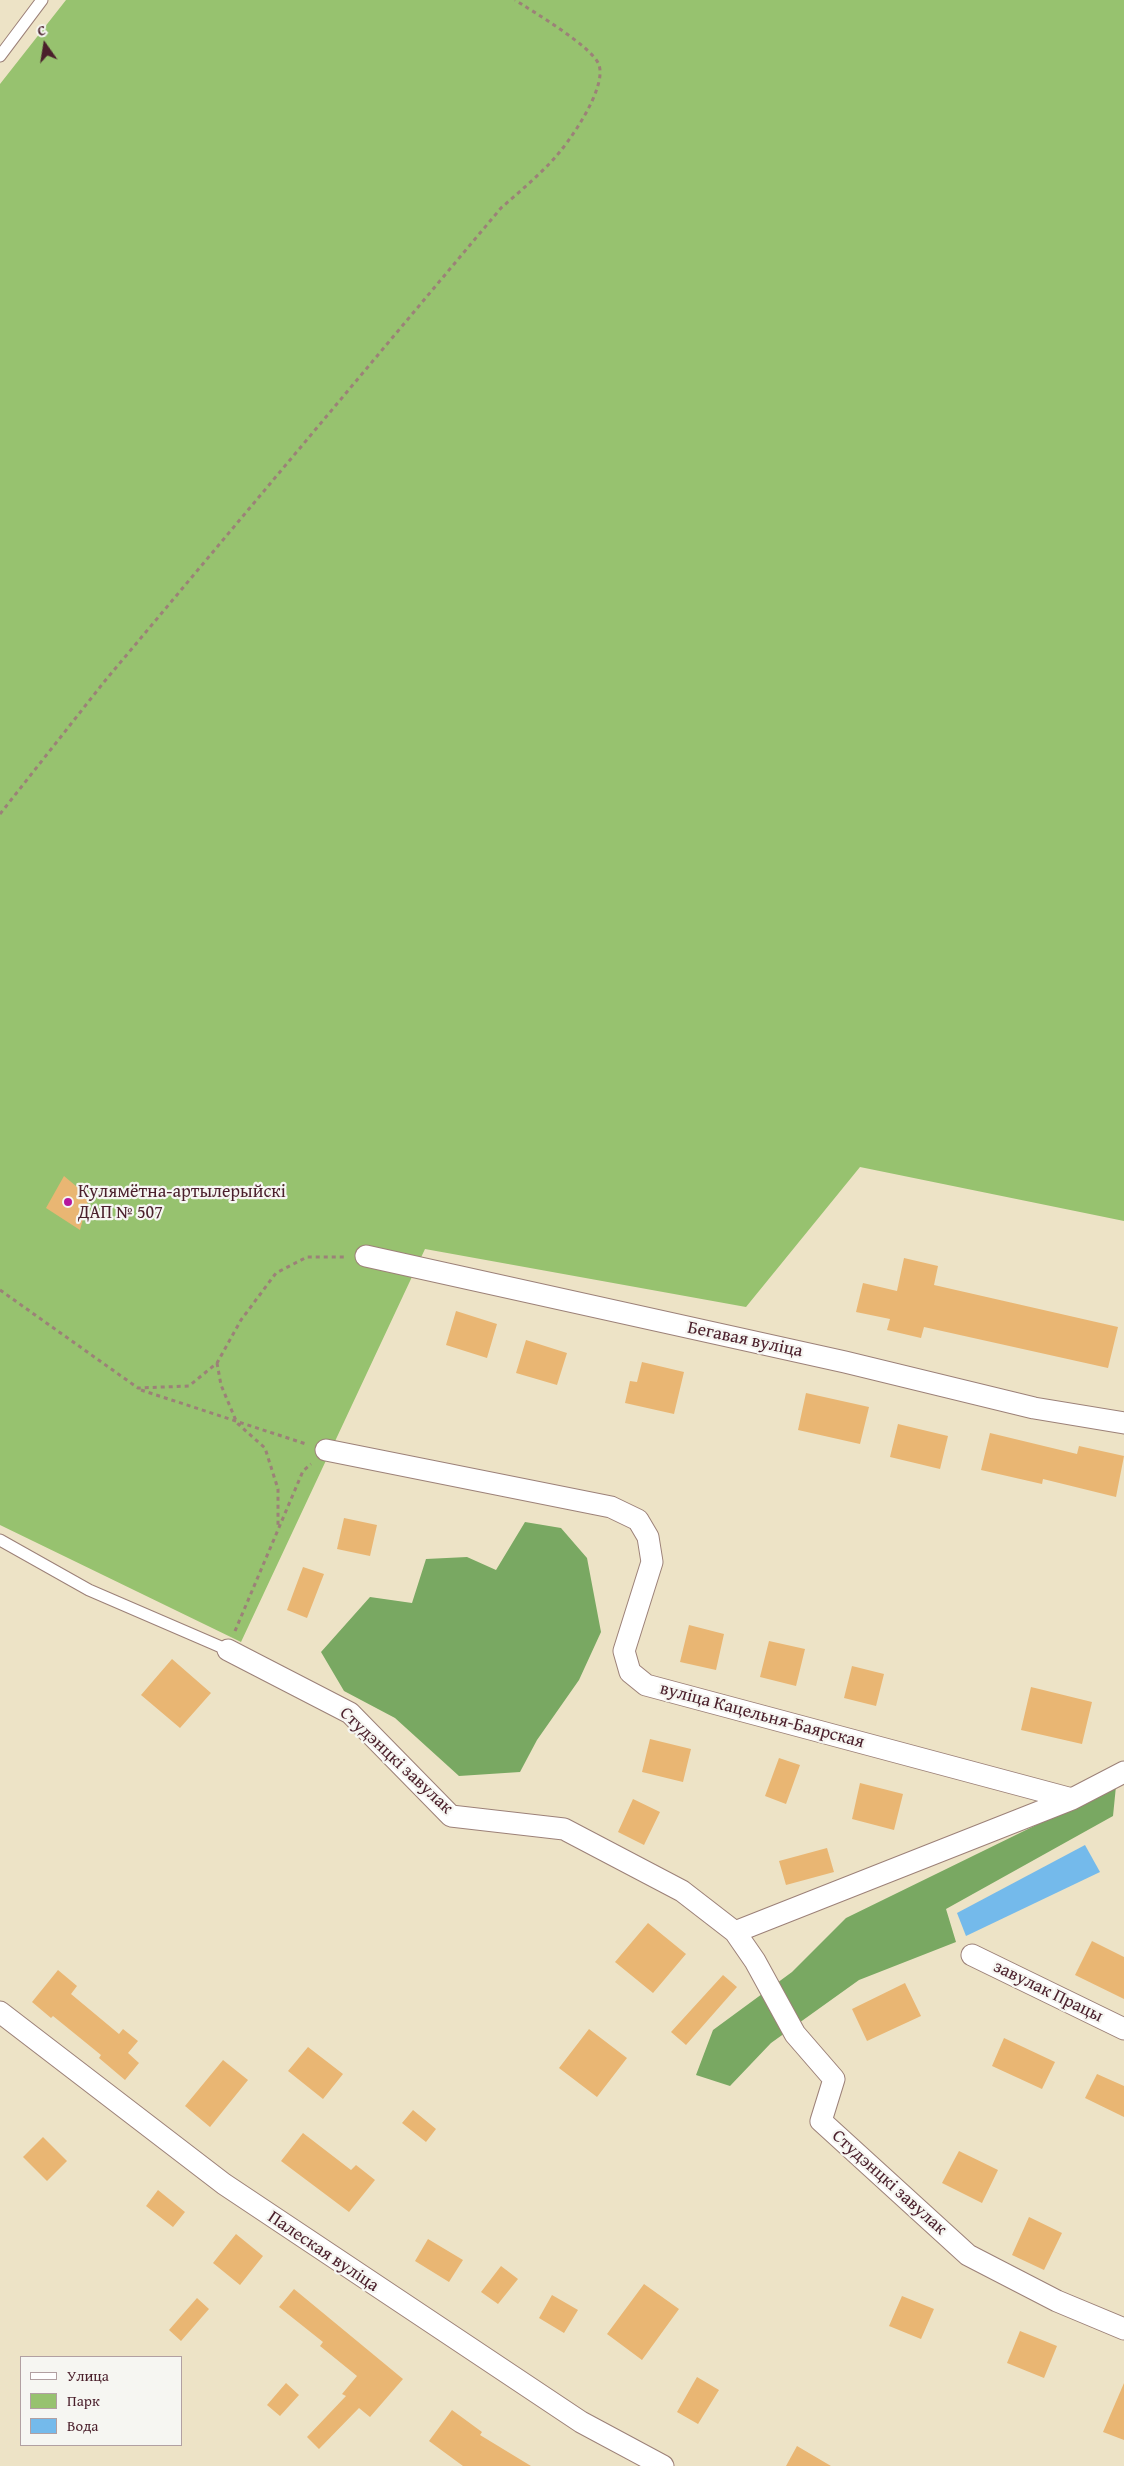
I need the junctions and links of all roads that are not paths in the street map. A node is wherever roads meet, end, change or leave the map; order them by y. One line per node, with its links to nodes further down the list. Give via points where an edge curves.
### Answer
1 (42, 0): 2 (lane)
2 (0, 56)
3 (366, 1256): 4 (street, Бегавая вуліца, via 845,1362 1034,1408)
4 (1124, 1423)
5 (326, 1450): 9 (street, вуліца Кацельня-Баярская, via 611,1507 638,1520 648,1537 652,1562 624,1651 630,1672 646,1685)
6 (0, 1540): 7 (lane, via 89,1590)
7 (228, 1650): 10 (street, Студэнцкі завулак, via 350,1713 451,1816 564,1829 682,1891)
8 (1124, 1772): 9 (street)
9 (1072, 1799): 10 (street)
10 (735, 1932): 14 (street, Студэнцкі завулак, via 755,1961 794,2034 834,2079 821,2121 968,2255 1056,2301)
11 (972, 1955): 13 (street, завулак Працы)
12 (0, 2012): 15 (street, Палеская вуліца, via 224,2184 581,2422)
13 (1124, 2029)
14 (1124, 2329)
15 (663, 2466)

